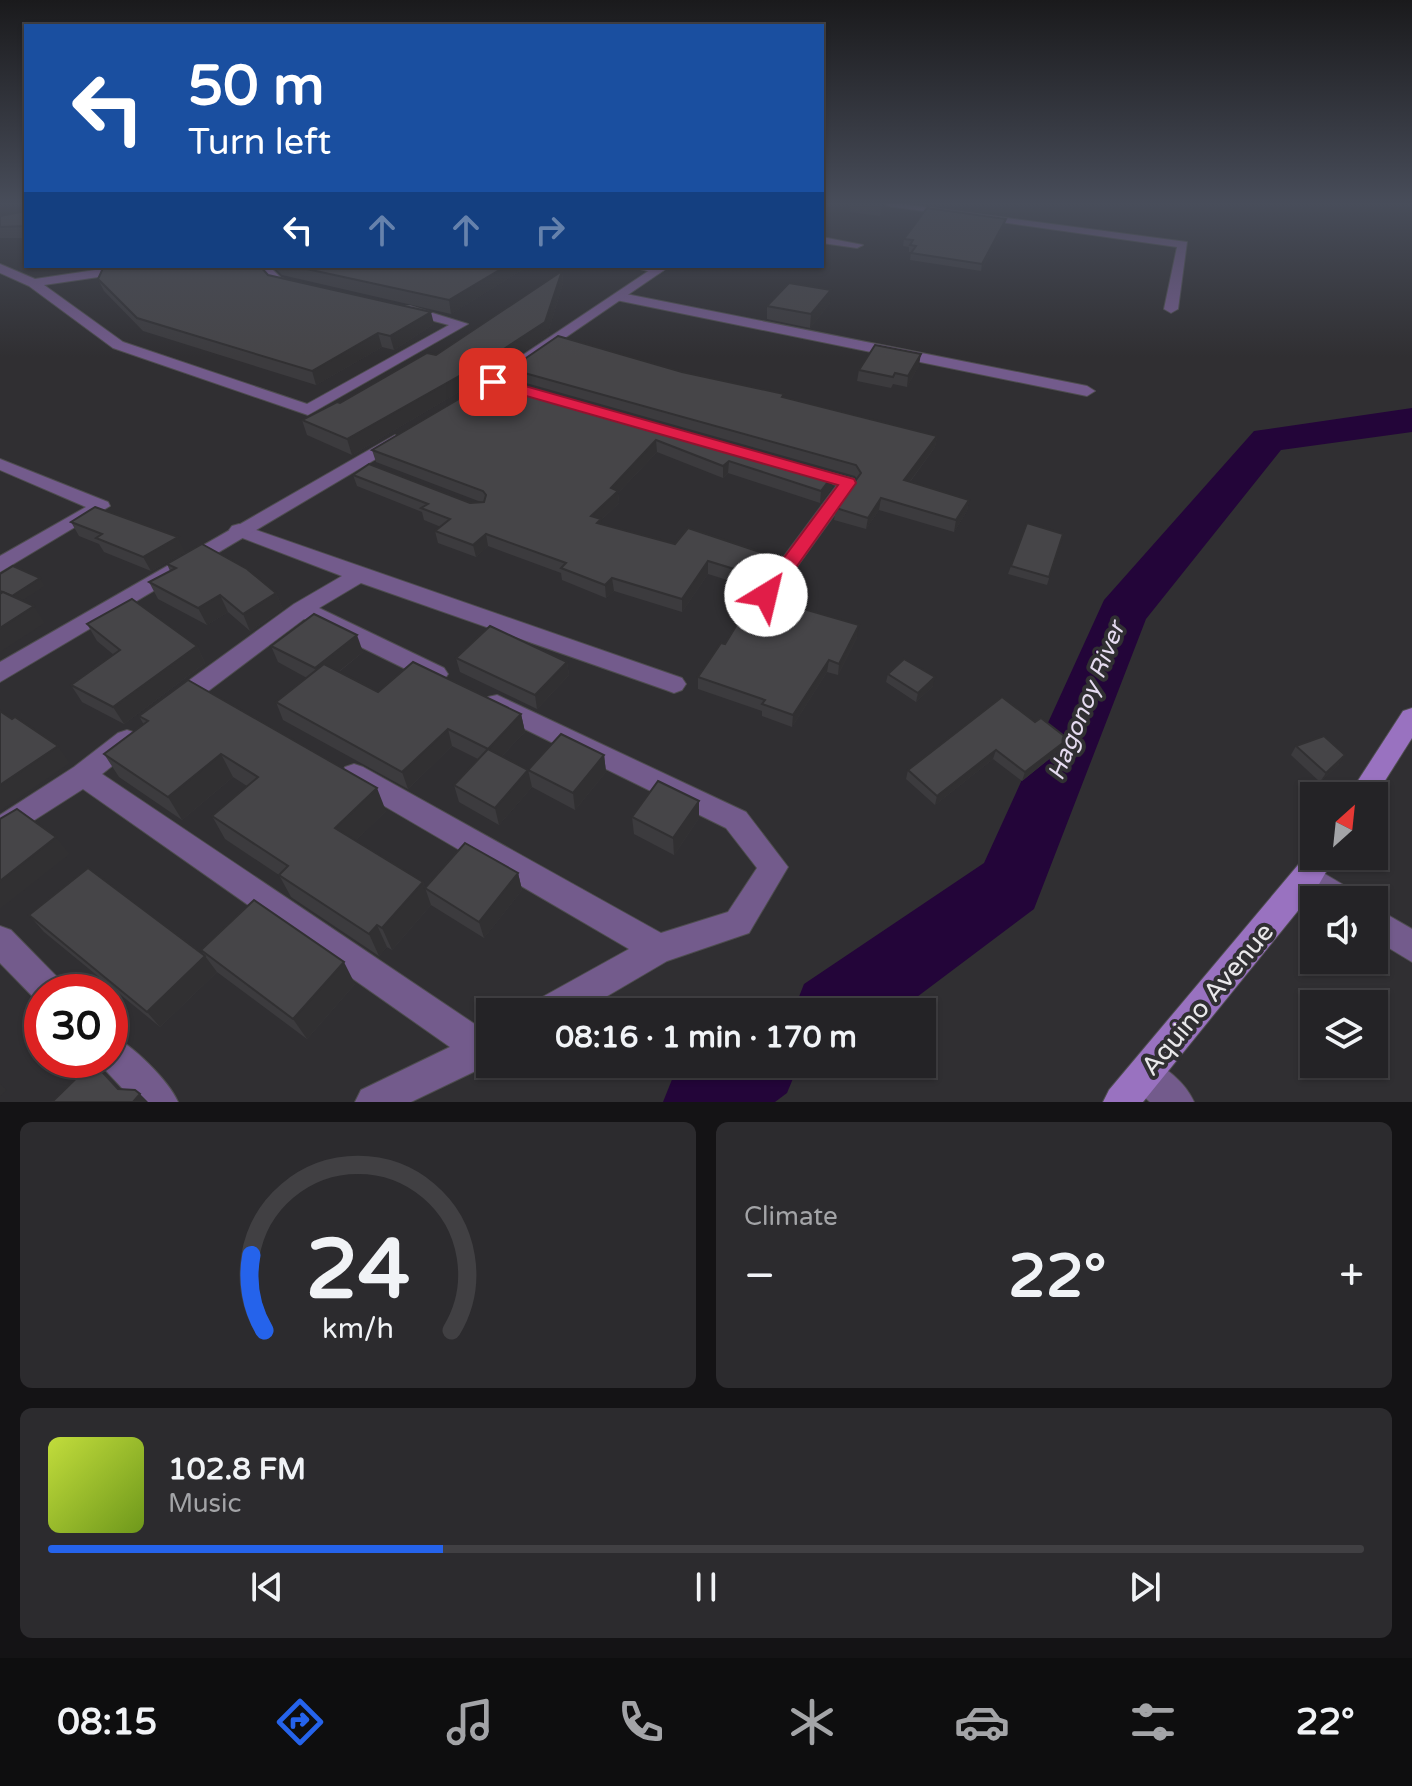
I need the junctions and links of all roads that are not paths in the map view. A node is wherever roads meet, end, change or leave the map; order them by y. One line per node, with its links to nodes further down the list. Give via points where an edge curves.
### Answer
1 (1181, 254): 10 (street)
2 (0, 268): 6 (street)
3 (133, 268): 6 (street)
4 (264, 268): 7 (street, via 277,281)
5 (661, 268): 8 (street)
6 (33, 283): 9 (street, via 118,345 308,410 461,324)
7 (307, 287)
8 (621, 297): 11 (street); 12 (street, via 501,384)
9 (395, 307)
10 (1171, 309)
11 (1087, 391)
12 (453, 406)
13 (412, 430): 16 (street)
14 (0, 464): 17 (street, via 101,506)
15 (789, 466): 19 (street, via 848,483)
16 (239, 530): 18 (street); 21 (street)
17 (0, 565)
18 (359, 575): 20 (street); 22 (street)
19 (766, 595)
20 (302, 609): 23 (street); 36 (street, via 736,820 774,867 738,923)
21 (0, 673)
22 (674, 684)
23 (197, 686): 24 (street); 27 (street)
24 (224, 702)
25 (1412, 718): 28 (main road)
26 (333, 763): 36 (street)
27 (83, 775): 29 (street); 39 (street)
28 (1370, 782)
29 (0, 830)
30 (1311, 870): 42 (main road, Aquino Avenue)
31 (1317, 870): 32 (street)
32 (1330, 886)
33 (1388, 931): 35 (street)
34 (0, 941): 37 (street)
35 (1412, 947)
36 (659, 949): 38 (street)
37 (32, 974)
38 (573, 998)
39 (476, 1041)
40 (476, 1053): 44 (street)
41 (128, 1070): 43 (street)
42 (1145, 1075): 45 (main road, Aquino Avenue); 46 (street)
43 (160, 1102)
44 (373, 1102)
45 (1121, 1102)
46 (1176, 1102)

